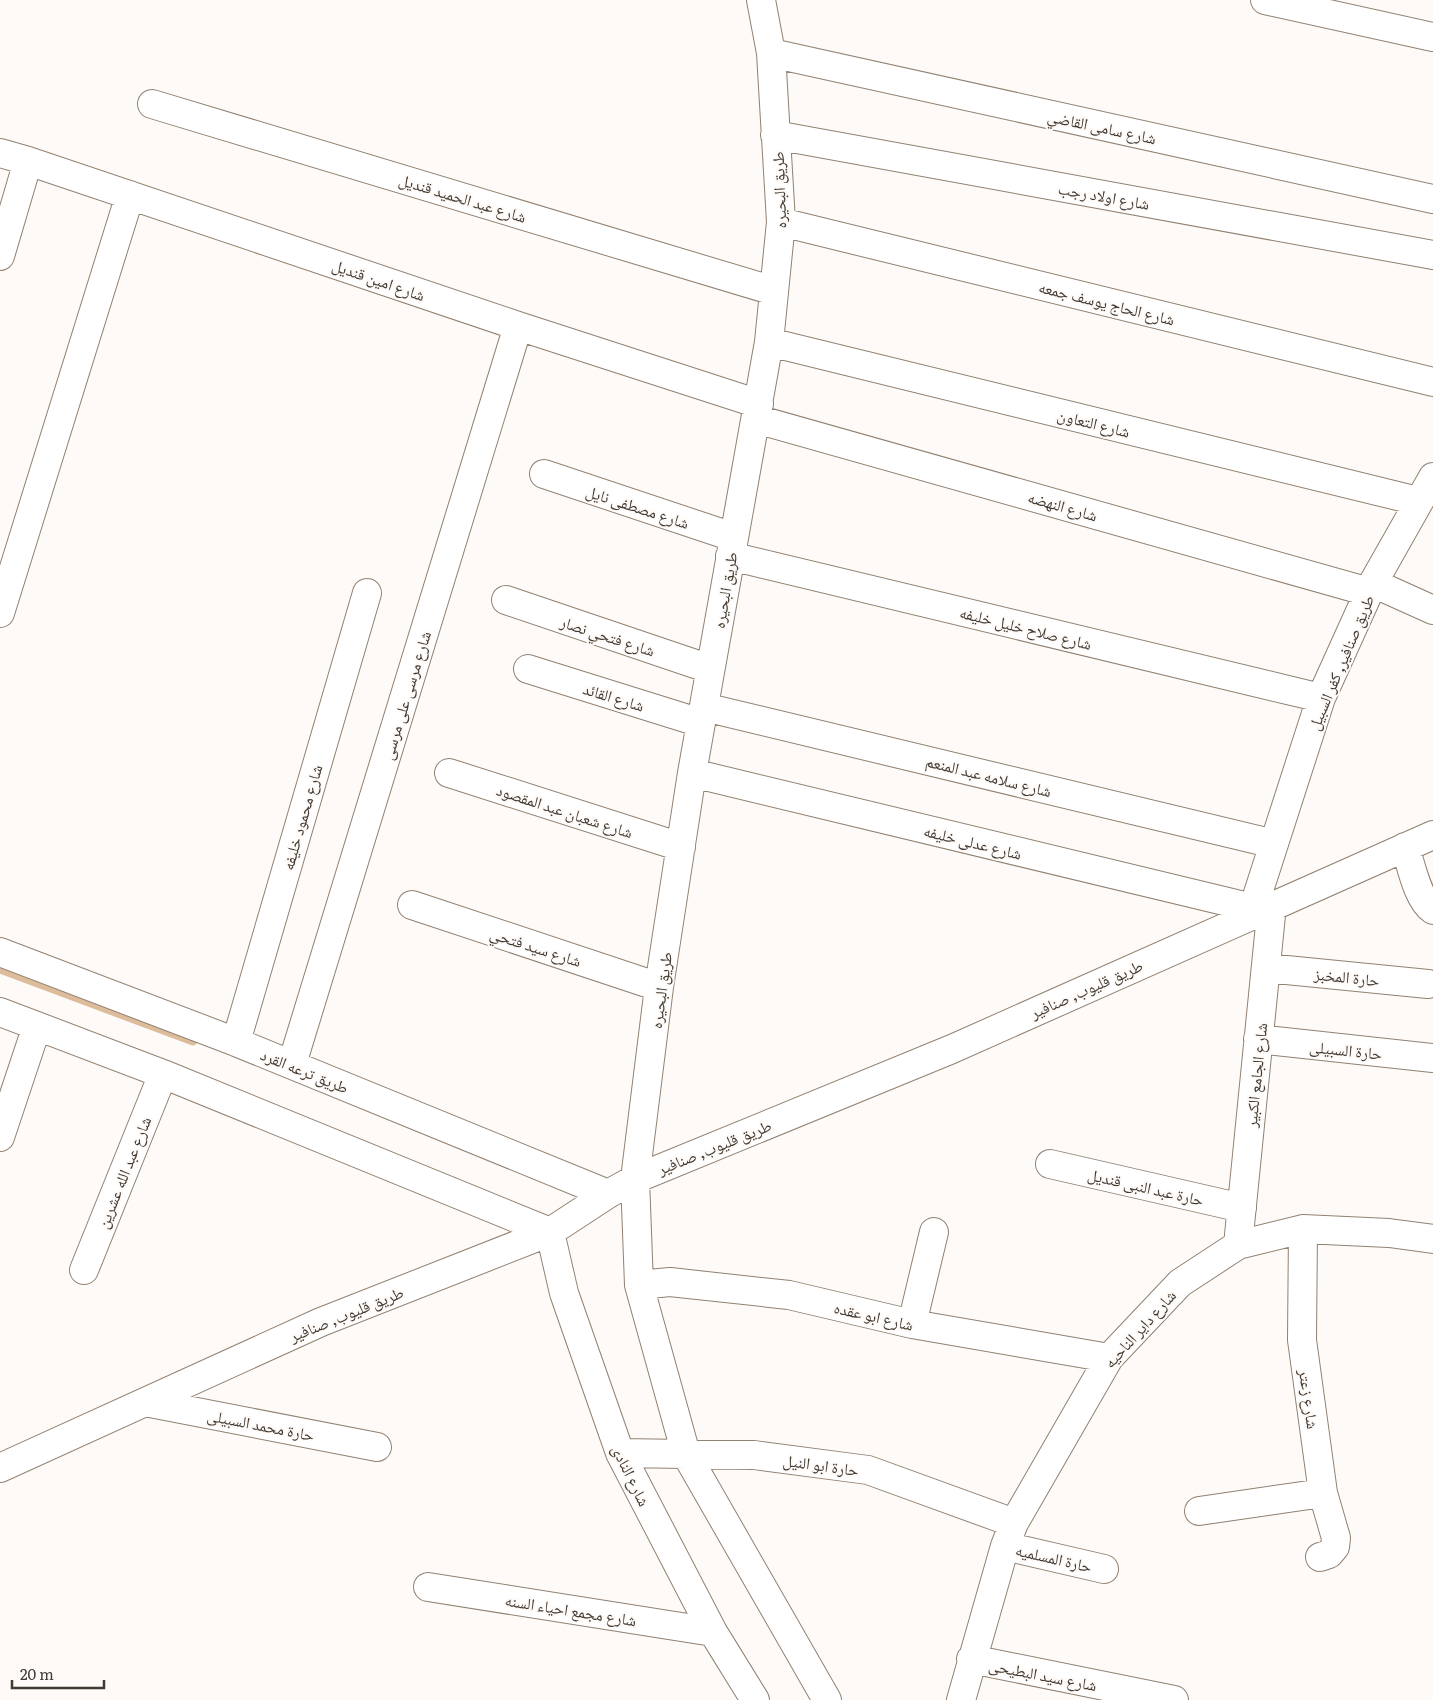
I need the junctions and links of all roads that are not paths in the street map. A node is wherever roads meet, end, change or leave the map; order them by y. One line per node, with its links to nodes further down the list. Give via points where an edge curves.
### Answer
1 (761, 0): 4 (street, طريق البحيره)
2 (1265, 0): 3 (street)
3 (1433, 37)
4 (771, 53): 6 (street, طريق البحيره); 10 (street, شارع سامى القاضي)
5 (152, 104): 14 (street, شارع عبد الحميد قنديل)
6 (775, 136): 11 (street, طريق البحيره); 12 (street, شارع اولاد رجب)
7 (0, 153): 8 (street, شارع امين قنديل)
8 (28, 160): 9 (street, شارع امين قنديل); 13 (street)
9 (130, 194): 15 (street, شارع امين قنديل); 27 (street)
10 (1433, 199)
11 (781, 222): 14 (street, طريق البحيره); 17 (street, شارع الحاج يوسف جمعه)
12 (1433, 255)
13 (0, 256)
14 (774, 291): 16 (street, طريق البحيره)
15 (518, 326): 18 (street, شارع امين قنديل); 50 (street, شارع مرسى على مرسى)
16 (769, 342): 18 (street, طريق البحيره); 21 (street, شارع التعاون)
17 (1433, 382)
18 (758, 412): 22 (street, طريق البحيره); 23 (street, شارع النهضه)
19 (544, 474): 22 (street, شارع مصطفى نايل)
20 (1433, 477): 21 (street, طريق صنافير, كفر السبيل)
21 (1418, 501): 23 (street, طريق صنافير, كفر السبيل)
22 (732, 546): 29 (street, طريق البحيره); 30 (street, شارع صلاح خليل خليفه)
23 (1371, 587): 26 (street, شارع النهضه); 30 (street, طريق صنافير, كفر السبيل)
24 (367, 593): 48 (street, شارع محمود خليفه)
25 (506, 600): 29 (street, شارع فتحي نصار)
26 (1433, 610)
27 (0, 613)
28 (528, 669): 31 (street, شارع القائد)
29 (710, 669): 31 (street, طريق البحيره)
30 (1321, 698): 35 (street, طريق صنافير, كفر السبيل)
31 (702, 715): 33 (street, طريق البحيره); 35 (street, شارع سلامه عبد المنعم)
32 (449, 773): 36 (street, شارع شعبان عبد المقصود)
33 (692, 773): 36 (street, طريق البحيره); 39 (street, شارع عدلى خليفه)
34 (1433, 835): 37 (street, طريق قليوب, صنافير)
35 (1274, 844): 39 (street, طريق صنافير, كفر السبيل)
36 (681, 847): 44 (street, طريق البحيره)
37 (1405, 847): 39 (street, طريق قليوب, صنافير); 40 (street, via 1421,896)
38 (412, 905): 44 (street, شارع سيد فتحي)
39 (1259, 909): 42 (street, شارع الجامع الكبير); 54 (street, طريق قليوب, صنافير, via 952,1049)
40 (1433, 910)
41 (0, 952): 48 (street, طريق ترعه القرد)
42 (1266, 968): 43 (street, حارة المخبز); 47 (street, شارع الجامع الكبير)
43 (1428, 984)
44 (659, 987): 54 (street, طريق البحيره)
45 (0, 1012): 46 (street)
46 (37, 1026): 51 (street); 52 (street)
47 (1258, 1039): 49 (street, حارة السبيلى); 56 (street, شارع الجامع الكبير)
48 (236, 1042): 50 (street, طريق ترعه القرد)
49 (1433, 1058)
50 (292, 1064): 55 (street, طريق ترعه القرد)
51 (163, 1074): 58 (street); 62 (street, شارع عبد الله عشرين)
52 (0, 1137)
53 (1050, 1164): 56 (street, حارة عبد النبى قنديل)
54 (635, 1179): 55 (street, طريق قليوب, صنافير); 63 (street, طريق البحيره)
55 (608, 1194): 58 (street, طريق قليوب, صنافير)
56 (1242, 1208): 61 (street, شارع الجامع الكبير)
57 (1303, 1229): 60 (street, شارع داير الناحيه, via 1390,1233); 61 (street, شارع داير الناحيه); 71 (street, شارع زعتر, via 1302,1340)
58 (550, 1232): 66 (street, طريق قليوب, صنافير, via 321,1322); 68 (street, شارع النادى, via 564,1293)
59 (934, 1232): 64 (street)
60 (1433, 1239)
61 (1238, 1245): 65 (street, شارع داير الناحيه, via 1180,1282)
62 (84, 1270)
63 (639, 1285): 64 (street, شارع ابو عقده, via 670,1282 790,1295); 69 (street, طريق البحيره)
64 (912, 1324): 65 (street, شارع ابو عقده)
65 (1109, 1358): 73 (street, شارع داير الناحيه)
66 (146, 1402): 67 (street, حارة محمد السبيلى); 70 (street, طريق قليوب, صنافير)
67 (377, 1447)
68 (620, 1453): 69 (street, حارة ابو النيل); 77 (street, شارع النادى)
69 (686, 1454): 73 (street, حارة ابو النيل, via 754,1455 868,1470); 80 (street, طريق البحيره)
70 (0, 1468)
71 (1324, 1493): 72 (street); 74 (street, شارع زعتر, via 1336,1547)
72 (1199, 1511)
73 (1009, 1535): 75 (street, حارة المسلميه); 78 (street, شارع داير الناحيه)
74 (1320, 1557)
75 (1104, 1569)
76 (428, 1587): 77 (street, شارع مجمع احياء السنه)
77 (713, 1632): 79 (street, شارع النادى)
78 (971, 1659): 81 (street, شارع داير الناحيه); 82 (street, شارع سيد البطيحى)
79 (755, 1700)
80 (827, 1700)
81 (960, 1700)
82 (1174, 1700)

